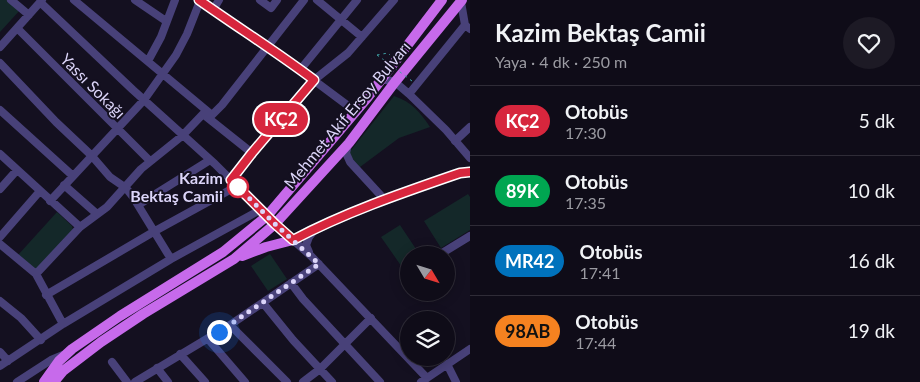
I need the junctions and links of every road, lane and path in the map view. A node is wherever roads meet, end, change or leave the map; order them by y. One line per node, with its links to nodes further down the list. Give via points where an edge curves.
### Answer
1 (11, 0): 17 (street)
2 (74, 0): 26 (street)
3 (134, 0): 19 (street)
4 (175, 0): 19 (street)
5 (219, 0): 16 (street)
6 (260, 0): 7 (street, via 271,8)
7 (277, 0)
8 (304, 0): 23 (street)
9 (317, 0): 18 (street)
10 (357, 0): 18 (street)
11 (394, 0): 22 (street)
12 (440, 0): 25 (main road, Mehmet Akif Ersoy Bulvarı)
13 (41, 1): 17 (street); 35 (street)
14 (200, 1): 16 (street); 29 (street, via 180,48)
15 (462, 1): 20 (street); 33 (main road, Mehmet Akif Ersoy Bulvarı)
16 (213, 10): 23 (street)
17 (28, 15): 21 (street)
18 (340, 20): 22 (street); 28 (street)
19 (166, 21): 26 (street)
20 (468, 27): 34 (street)
21 (17, 28): 24 (street); 41 (street, Yassı Sokağı)
22 (362, 37): 31 (street, via 348,53)
23 (268, 46): 28 (street); 39 (street)
24 (0, 47)
25 (397, 60): 30 (main road, Mehmet Akif Ersoy Bulvarı); 32 (path, bridge, via 388,53 377,55)
26 (148, 61): 29 (street)
27 (0, 63): 47 (street)
28 (300, 70): 31 (street)
29 (163, 74): 35 (street); 39 (street)
30 (382, 79): 33 (street); 36 (main road, Mehmet Akif Ersoy Bulvarı)
31 (314, 80): 36 (street, via 352,108); 45 (street)
32 (412, 81)
33 (394, 82): 34 (street); 44 (main road, Mehmet Akif Ersoy Bulvarı)
34 (409, 94): 43 (street)
35 (144, 100): 41 (street); 42 (street)
36 (359, 107): 64 (main road, Mehmet Akif Ersoy Bulvarı)
37 (0, 110): 54 (street)
38 (203, 114): 39 (street); 42 (street); 45 (street)
39 (212, 115)
40 (470, 127): 43 (street)
41 (116, 129): 47 (street); 50 (street, Yassı Sokağı)
42 (182, 136): 49 (street); 50 (street)
43 (455, 141): 48 (street)
44 (349, 143): 61 (street, via 348,159); 66 (main road, Mehmet Akif Ersoy Bulvarı)
45 (252, 153): 55 (street)
46 (0, 154): 51 (street)
47 (92, 155): 54 (street); 58 (street, via 110,177)
48 (469, 157): 53 (street)
49 (210, 160): 55 (street); 63 (street)
50 (150, 161): 58 (street)
51 (17, 170): 59 (street); 60 (street)
52 (470, 172): 53 (street)
53 (460, 173): 61 (street)
54 (73, 176): 56 (street)
55 (231, 180): 57 (street)
56 (64, 185): 62 (street); 65 (street)
57 (238, 186): 64 (street); 69 (street)
58 (126, 188): 63 (street); 65 (street)
59 (0, 189)
60 (40, 191): 62 (street); 71 (street)
61 (384, 199): 67 (street)
62 (50, 201): 68 (street)
63 (138, 205): 69 (street)
64 (263, 213): 66 (street); 77 (street); 93 (main road, Mehmet Akif Ersoy Bulvarı, via 223,252 120,316)
65 (97, 214): 68 (street)
66 (275, 224): 72 (street); 76 (main road, Mehmet Akif Ersoy Bulvarı)
67 (317, 227): 72 (street); 75 (street, via 306,245)
68 (80, 228): 79 (street)
69 (155, 231): 77 (street); 81 (street)
70 (470, 236): 74 (street)
71 (0, 237)
72 (293, 240): 75 (street); 76 (main road)
73 (0, 244): 79 (street)
74 (454, 246)
75 (311, 256): 78 (street)
76 (234, 259): 105 (main road, Mehmet Akif Ersoy Bulvarı, via 101,342 63,371)
77 (171, 260): 85 (street)
78 (319, 264): 80 (street); 84 (street)
79 (36, 274): 81 (street)
80 (291, 284): 83 (street); 89 (street)
81 (46, 295): 85 (street)
82 (0, 301): 88 (street)
83 (263, 303): 86 (street); 101 (street)
84 (370, 318): 89 (street); 102 (street)
85 (63, 324): 88 (street)
86 (230, 325): 87 (street); 111 (street)
87 (208, 339): 92 (street); 110 (street)
88 (41, 340): 95 (street)
89 (345, 344): 101 (street); 114 (street)
90 (470, 349): 94 (street)
91 (0, 352): 95 (street)
92 (180, 354): 100 (street); 109 (street)
93 (65, 355): 103 (street, via 51,360); 104 (main road, Mehmet Akif Ersoy Bulvarı)
94 (455, 359)
95 (8, 361): 97 (street)
96 (112, 362): 106 (street)
97 (0, 366)
98 (444, 366): 102 (street)
99 (448, 366): 115 (street)
100 (157, 368): 107 (street); 108 (street)
101 (320, 368): 112 (street); 113 (street)
102 (424, 380)
103 (17, 382)
104 (44, 382)
105 (54, 382)
106 (127, 382)
107 (135, 382)
108 (168, 382)
109 (205, 382)
110 (245, 382)
111 (287, 382)
112 (304, 382)
113 (332, 382)
114 (380, 382)
115 (456, 382)

